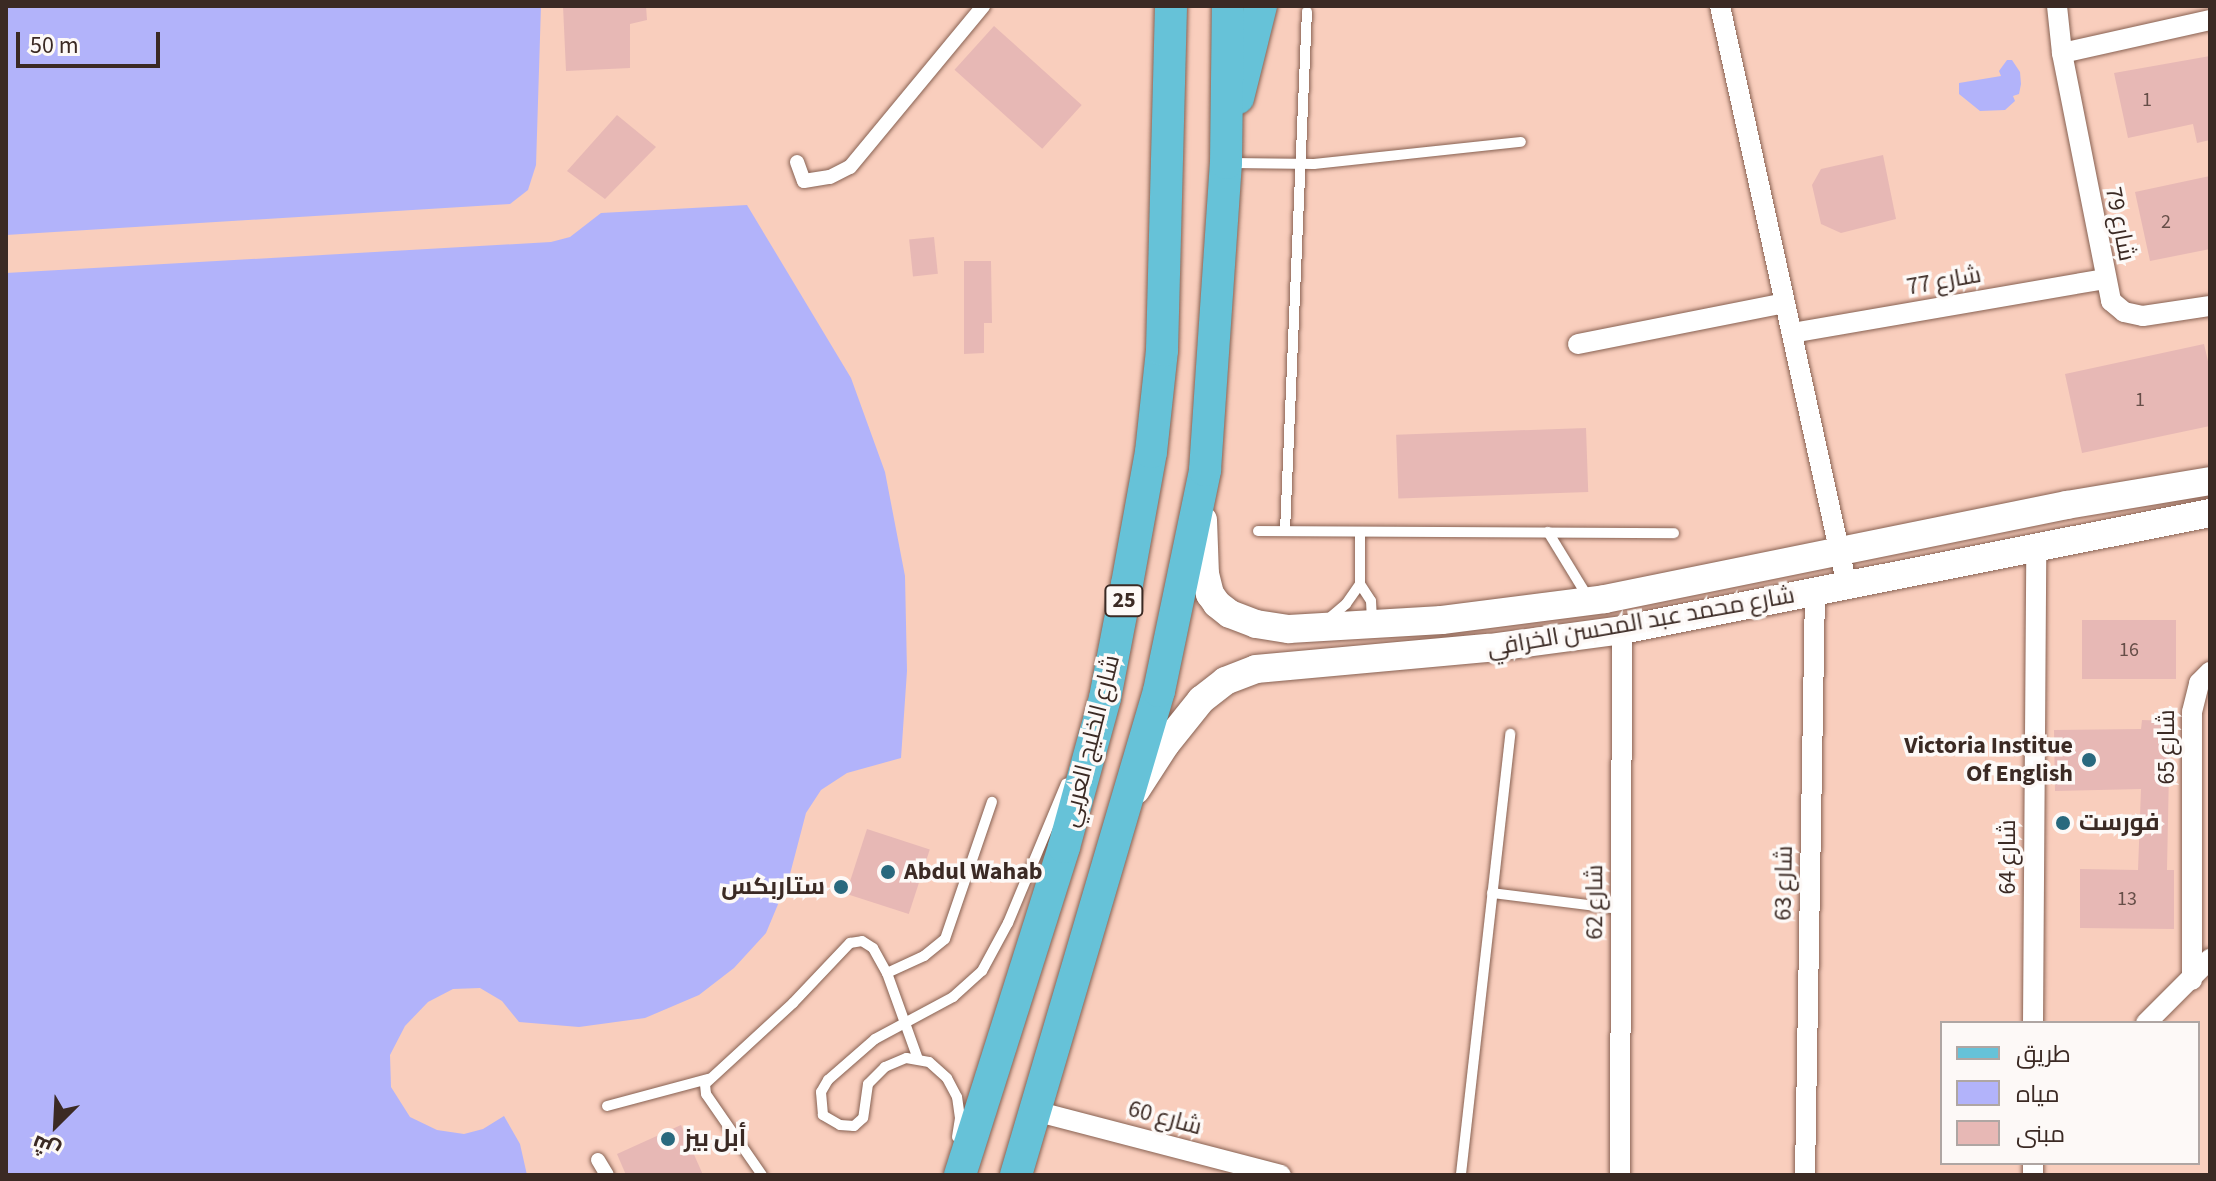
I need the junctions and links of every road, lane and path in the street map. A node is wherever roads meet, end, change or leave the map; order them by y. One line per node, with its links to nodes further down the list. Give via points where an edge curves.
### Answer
1 (983, 6): 12 (street, via 850,167 804,181)
2 (1171, 6): 38 (main road, شارع الخليج العربي / 25, via 1162,350 1151,452)
3 (1228, 6): 11 (main road, شارع الخليج العربي / 25)
4 (1261, 6): 11 (main road)
5 (1720, 6): 15 (street)
6 (2057, 6): 9 (street)
7 (1307, 11): 13 (lane)
8 (2210, 20): 9 (street)
9 (2062, 53): 14 (street, شارع 79)
10 (1521, 142): 13 (lane)
11 (1226, 153): 13 (lane); 19 (main road, شارع الخليج العربي / 25)
12 (797, 162)
13 (1301, 163): 23 (lane)
14 (2104, 279): 16 (street, شارع 79, via 2116,306 2137,315); 17 (street, شارع 77)
15 (1785, 303): 17 (street); 18 (street)
16 (2210, 306)
17 (1792, 333): 28 (street)
18 (1578, 344)
19 (1205, 470): 34 (main road, شارع محمد عبد المحسن الخرافي, via 1203,562 1213,599 1230,614 1256,624); 41 (main road, شارع الخليج العربي / 25, via 1163,676)
20 (2210, 481): 28 (main road, شارع محمد عبد المحسن الخرافي)
21 (2210, 513): 27 (main road, شارع محمد عبد المحسن الخرافي)
22 (1258, 531): 23 (lane)
23 (1285, 531): 24 (lane)
24 (1360, 532): 25 (lane); 29 (lane)
25 (1548, 532): 26 (lane); 32 (lane)
26 (1674, 533)
27 (2036, 547): 30 (main road, شارع محمد عبد المحسن الخرافي); 51 (street, شارع 64)
28 (1840, 550): 30 (street); 32 (main road, شارع محمد عبد المحسن الخرافي)
29 (1360, 584): 33 (lane); 34 (lane, via 1337,613)
30 (1847, 586): 31 (main road, شارع محمد عبد المحسن الخرافي)
31 (1815, 592): 35 (main road, شارع محمد عبد المحسن الخرافي); 66 (street, شارع 63)
32 (1591, 601): 33 (main road, شارع محمد عبد المحسن الخرافي)
33 (1380, 624): 34 (main road, شارع محمد عبد المحسن الخرافي); 36 (main road)
34 (1314, 627)
35 (1622, 630): 36 (main road, شارع محمد عبد المحسن الخرافي); 46 (street, شارع 62)
36 (1401, 656): 41 (main road, شارع محمد عبد المحسن الخرافي, via 1266,668 1225,681 1191,710)
37 (2210, 672): 43 (street, شارع 65, via 2199,683 2192,712)
38 (1105, 698): 42 (main road, شارع الخليج العربي / 25); 53 (lane, via 982,971 953,997)
39 (1510, 734): 44 (lane)
40 (992, 802): 48 (lane, via 945,939 924,956)
41 (1127, 804): 50 (main road, شارع الخليج العربي / 25)
42 (1064, 847): 50 (main road, via 1065,874 1031,988 1036,999 1048,1005 1059,1004); 62 (main road, شارع الخليج العربي / 25)
43 (2194, 876): 45 (street, شارع 65); 49 (street, شارع 65)
44 (1492, 893): 46 (lane); 59 (lane)
45 (2210, 908)
46 (1621, 909): 65 (street, شارع 62)
47 (2210, 959): 49 (street)
48 (887, 973): 53 (lane); 55 (lane, via 873,948 862,941 850,943)
49 (2192, 980): 52 (street)
50 (1072, 991): 57 (main road, شارع الخليج العربي / 25)
51 (2033, 1021)
52 (2148, 1021)
53 (907, 1023): 54 (lane); 54 (lane, via 875,1039 828,1080 821,1092 823,1115 840,1125 860,1123 868,1084 876,1075 895,1062)
54 (918, 1059): 62 (lane, via 939,1069 957,1097 954,1161)
55 (708, 1079): 56 (lane); 61 (lane, via 706,1094)
56 (607, 1106)
57 (1035, 1111): 63 (main road, شارع الخليج العربي / 25); 64 (street, شارع 60)
58 (598, 1160): 60 (street)
59 (1461, 1174)
60 (607, 1175)
61 (762, 1175)
62 (959, 1175)
63 (1016, 1175)
64 (1281, 1175)
65 (1620, 1175)
66 (1805, 1175)

